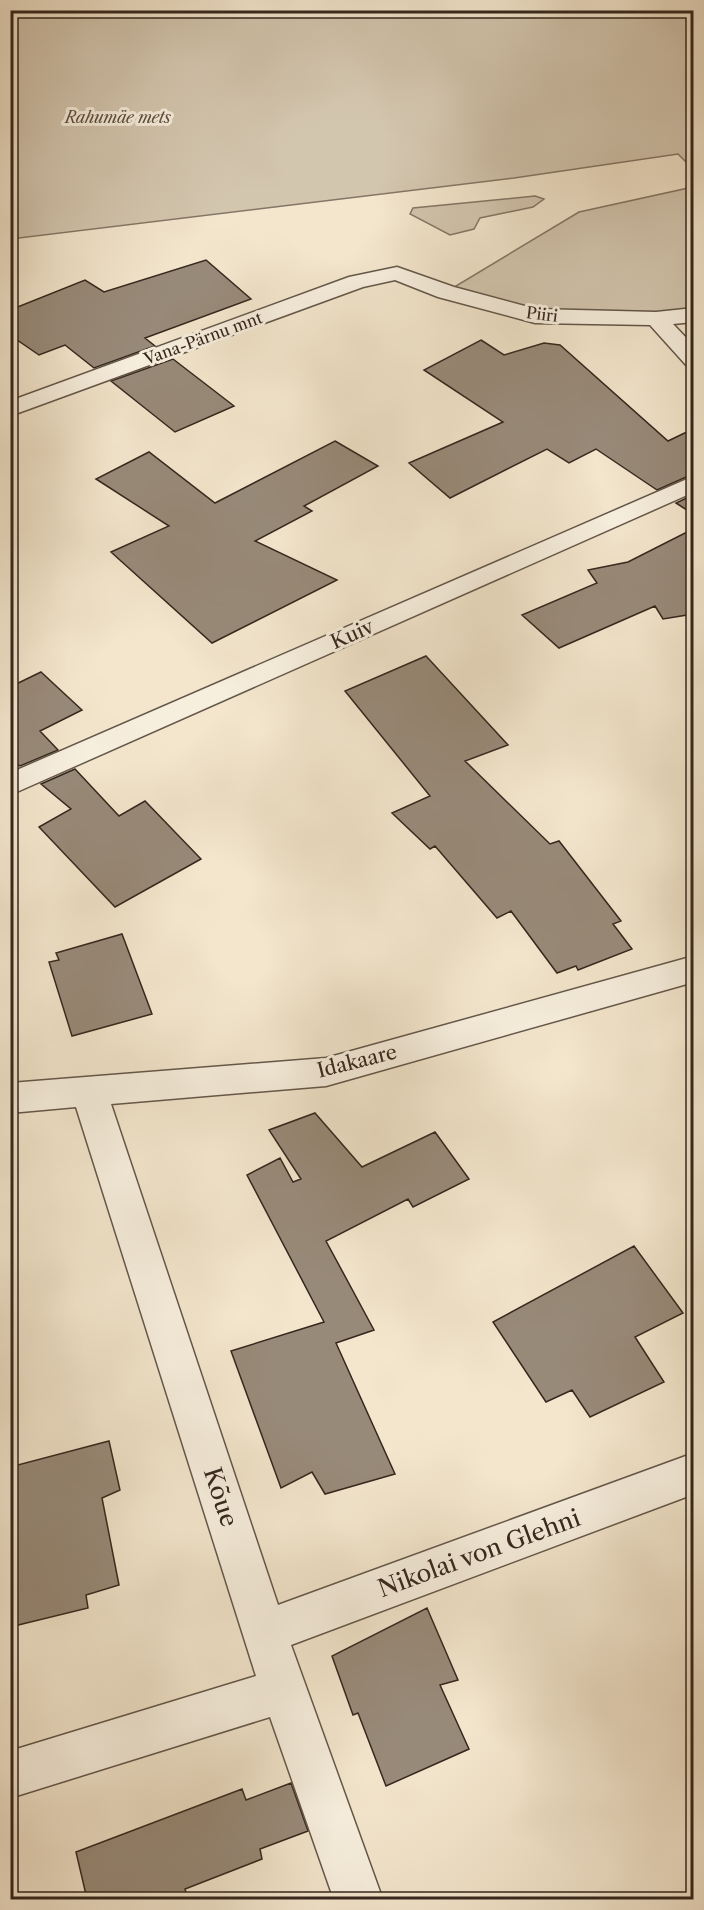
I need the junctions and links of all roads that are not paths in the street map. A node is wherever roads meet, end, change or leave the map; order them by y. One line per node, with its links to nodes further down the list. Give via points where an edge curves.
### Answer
1 (397, 273): 3 (street, Piiri, via 446,292 535,316); 5 (street, Vana-Pärnu mnt, via 357,282)
2 (693, 315): 3 (street, Piiri)
3 (656, 319): 4 (street)
4 (693, 360)
5 (10, 409)
6 (693, 483): 7 (street, Kuiv)
7 (10, 785)
8 (693, 969): 9 (street, Idakaare, via 326,1072)
9 (88, 1092): 10 (street, Idakaare); 12 (street, Kõue)
10 (10, 1098)
11 (693, 1473): 12 (street, Nikolai von Glehni)
12 (265, 1632): 13 (street, Kõue)
13 (283, 1690): 14 (street); 15 (street, Kõue)
14 (10, 1775)
15 (358, 1899)

